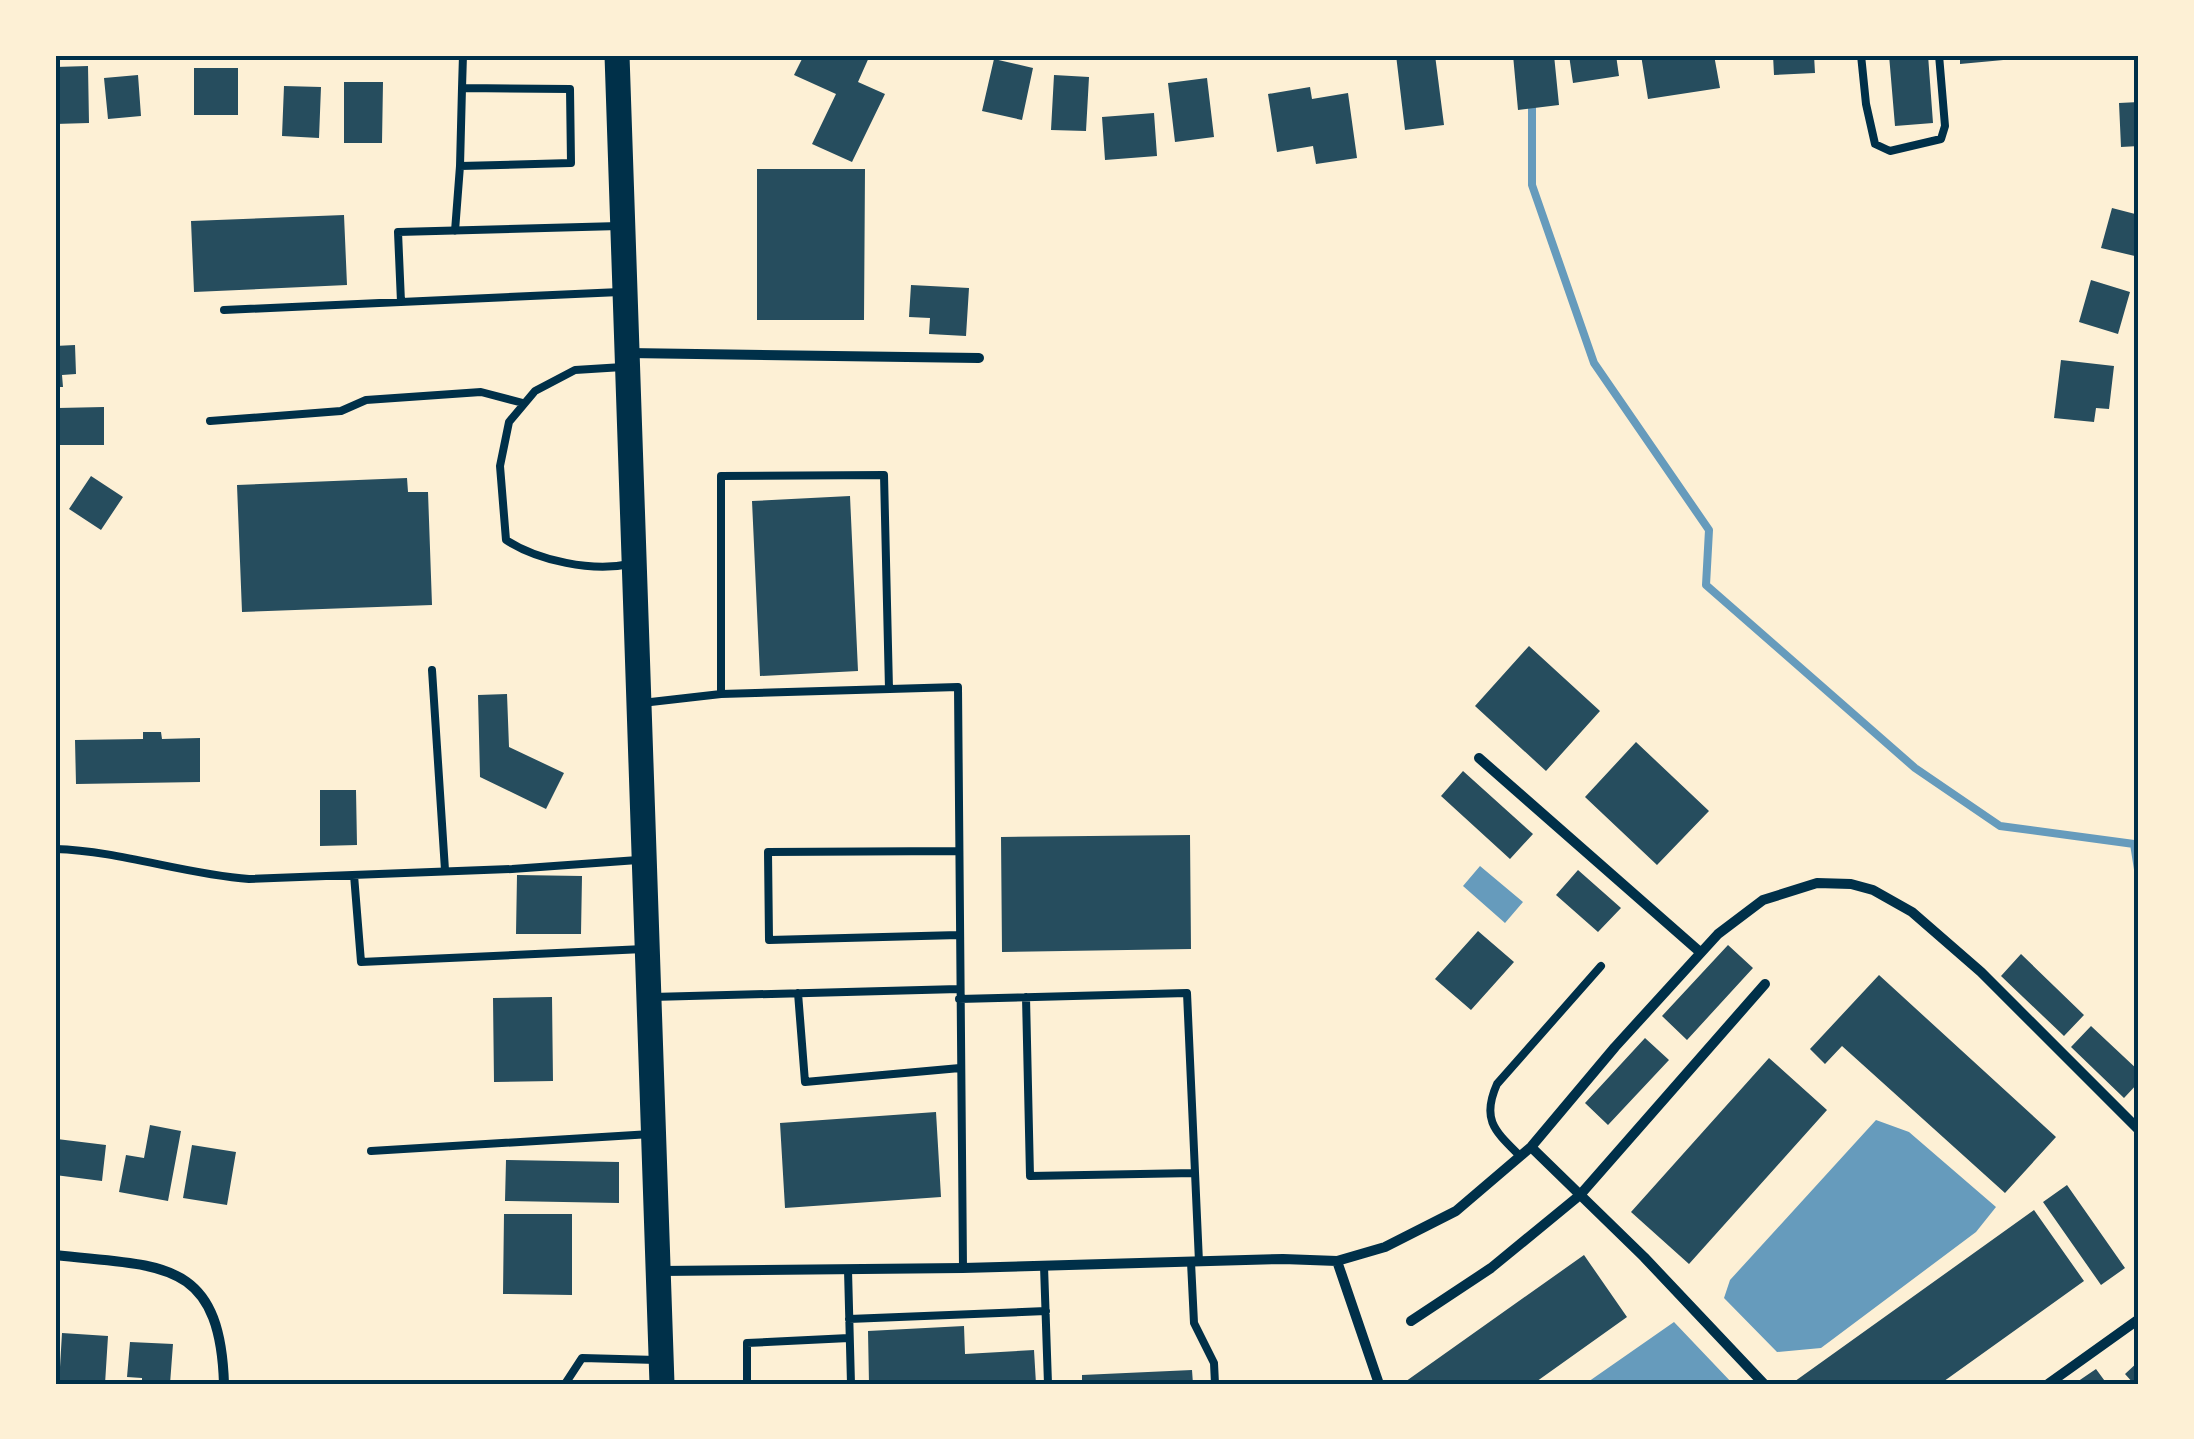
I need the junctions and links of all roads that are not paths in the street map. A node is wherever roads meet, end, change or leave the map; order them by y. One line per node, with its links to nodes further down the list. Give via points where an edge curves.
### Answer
1 (463, 55): 5 (lane)
2 (617, 55): 7 (main road)
3 (1862, 55): 4 (lane, via 1875,144 1890,151 1940,138 1945,126)
4 (1938, 55)
5 (462, 88): 6 (lane); 6 (lane, via 570,89 572,163)
6 (460, 166): 8 (lane)
7 (622, 226): 8 (lane); 9 (main road)
8 (455, 231): 10 (lane, via 398,232)
9 (624, 292): 10 (lane); 13 (main road)
10 (401, 302): 11 (lane)
11 (224, 310)
12 (979, 358): 13 (street)
13 (627, 360): 14 (lane, via 575,370); 16 (main road)
14 (523, 403): 15 (lane, via 481,392); 16 (lane, via 509,422 500,466 506,540 520,550 590,566)
15 (210, 421)
16 (633, 563): 20 (main road)
17 (432, 670): 25 (lane)
18 (890, 689): 19 (lane); 19 (lane, via 884,475 720,476); 23 (lane, via 958,687)
19 (720, 694): 20 (lane)
20 (638, 703): 24 (main road)
21 (1479, 758): 29 (street)
22 (55, 849): 26 (lane, via 218,876)
23 (960, 851): 27 (lane); 27 (lane, via 768,852 769,940)
24 (643, 860): 25 (lane); 28 (main road)
25 (445, 870): 26 (lane)
26 (354, 875): 28 (lane, via 362,962)
27 (959, 935): 32 (lane)
28 (646, 948): 35 (main road)
29 (1700, 952): 38 (street, via 1763,900 1816,883 1873,890 1912,912 1980,972); 40 (street)
30 (1601, 966): 42 (lane, via 1497,1084 1488,1103 1490,1120)
31 (1765, 984): 44 (street)
32 (959, 989): 33 (lane); 36 (lane)
33 (798, 993): 35 (lane); 37 (lane, via 805,1082)
34 (1026, 997): 36 (lane); 43 (lane, via 1187,993); 43 (lane, via 1030,1176)
35 (648, 998): 39 (main road)
36 (959, 999): 37 (lane)
37 (960, 1068): 49 (lane)
38 (2139, 1130)
39 (655, 1134): 41 (lane); 51 (main road)
40 (1530, 1147): 42 (street); 44 (street)
41 (372, 1150)
42 (1520, 1156): 46 (street, via 1456,1210 1396,1242)
43 (1195, 1173): 47 (lane)
44 (1580, 1195): 55 (street, via 1492,1268); 65 (street)
45 (55, 1255): 58 (street, via 160,1268 190,1283 213,1311)
46 (1337, 1261): 47 (street); 64 (street)
47 (1195, 1262): 48 (street); 63 (lane, via 1194,1324 1214,1363)
48 (1044, 1266): 49 (street); 52 (lane)
49 (964, 1268): 50 (street)
50 (848, 1270): 51 (street); 53 (lane)
51 (659, 1271): 57 (main road)
52 (1046, 1311): 53 (lane); 62 (lane)
53 (849, 1319): 56 (lane)
54 (2139, 1319): 66 (street)
55 (1410, 1320)
56 (850, 1338): 60 (lane, via 747,1343); 61 (lane)
57 (662, 1372): 59 (lane, via 582,1358)
58 (224, 1384)
59 (565, 1384)
60 (746, 1384)
61 (851, 1384)
62 (1048, 1384)
63 (1216, 1384)
64 (1378, 1384)
65 (1764, 1384)
66 (2048, 1384)

